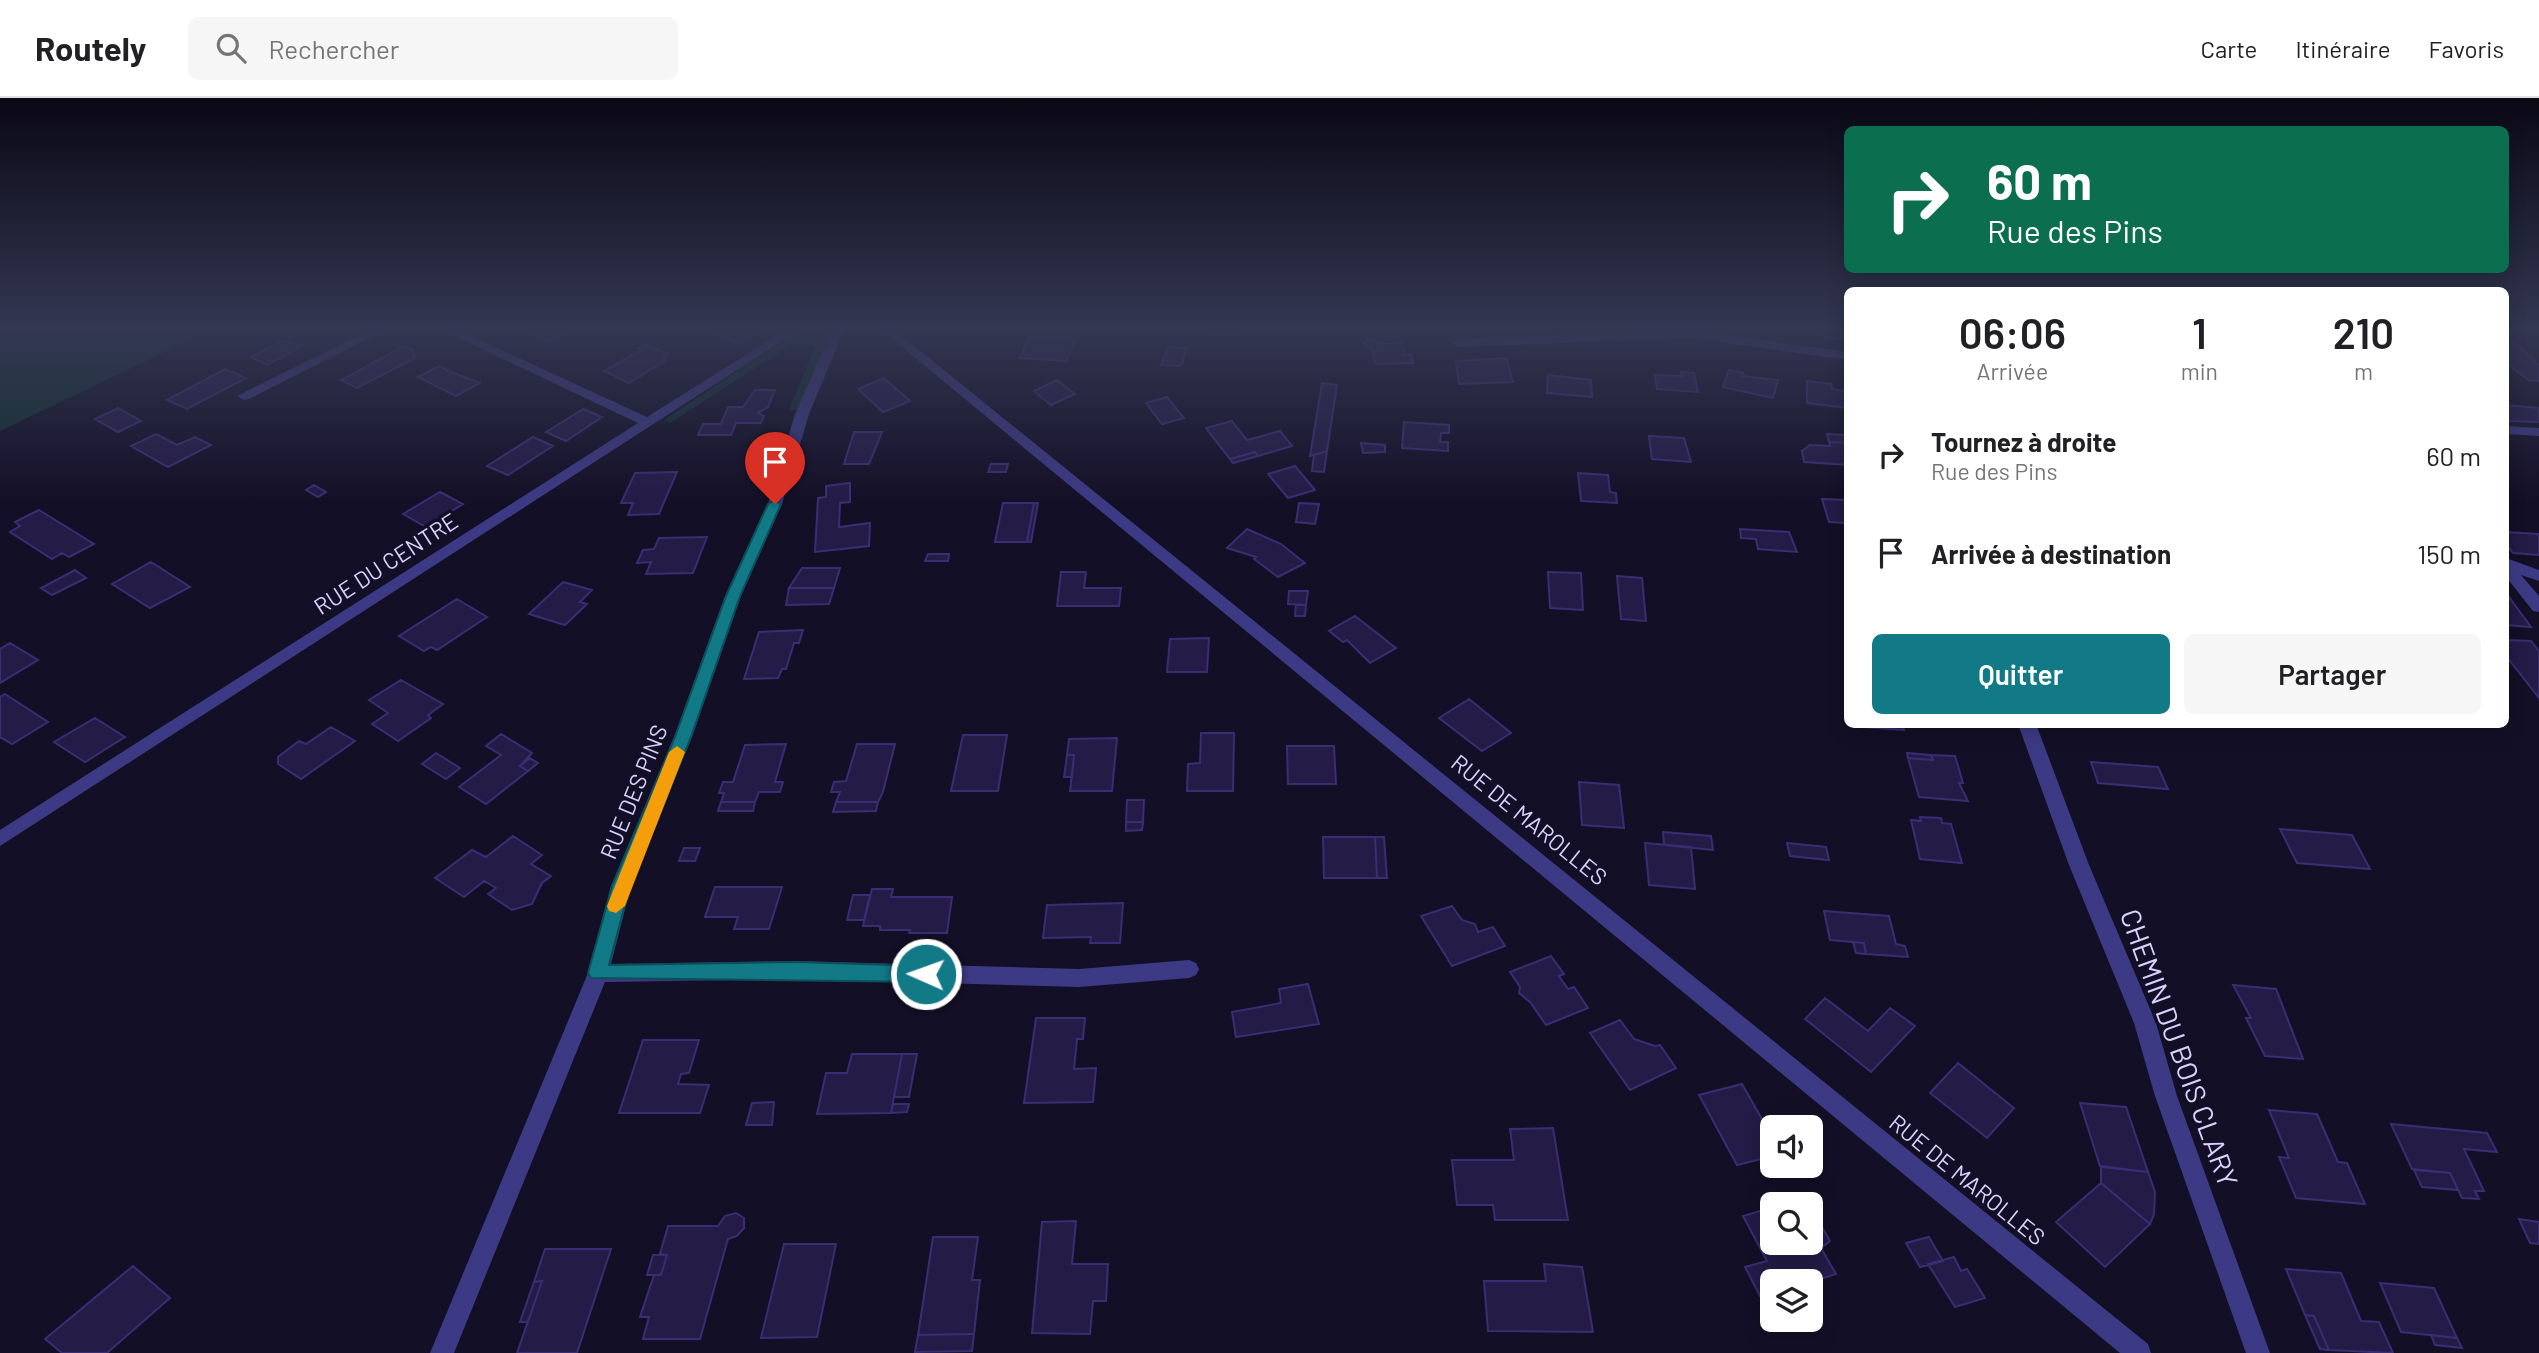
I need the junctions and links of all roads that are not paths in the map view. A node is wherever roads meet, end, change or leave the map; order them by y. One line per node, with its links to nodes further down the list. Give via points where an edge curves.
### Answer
1 (263, 387): 6 (street)
2 (571, 387): 7 (street)
3 (704, 387): 7 (street, RUE DU CENTRE)
4 (814, 387): 17 (street, RUE DES PINS, via 775,504 733,596 683,737 621,886)
5 (958, 387): 19 (street, RUE DE MAROLLES)
6 (244, 396)
7 (648, 422): 15 (street, RUE DU CENTRE)
8 (2509, 430): 9 (street)
9 (2539, 432)
10 (2509, 566): 12 (street)
11 (2509, 569): 13 (street)
12 (2539, 576)
13 (2539, 607)
14 (2028, 728): 20 (street, CHEMIN DU BOIS CLARY, via 2079,865 2146,1023 2166,1097)
15 (0, 839)
16 (1189, 969): 17 (street, via 1079,978 797,970)
17 (597, 973): 18 (street, RUE DES PINS)
18 (442, 1353)
19 (2139, 1353)
20 (2258, 1353)

